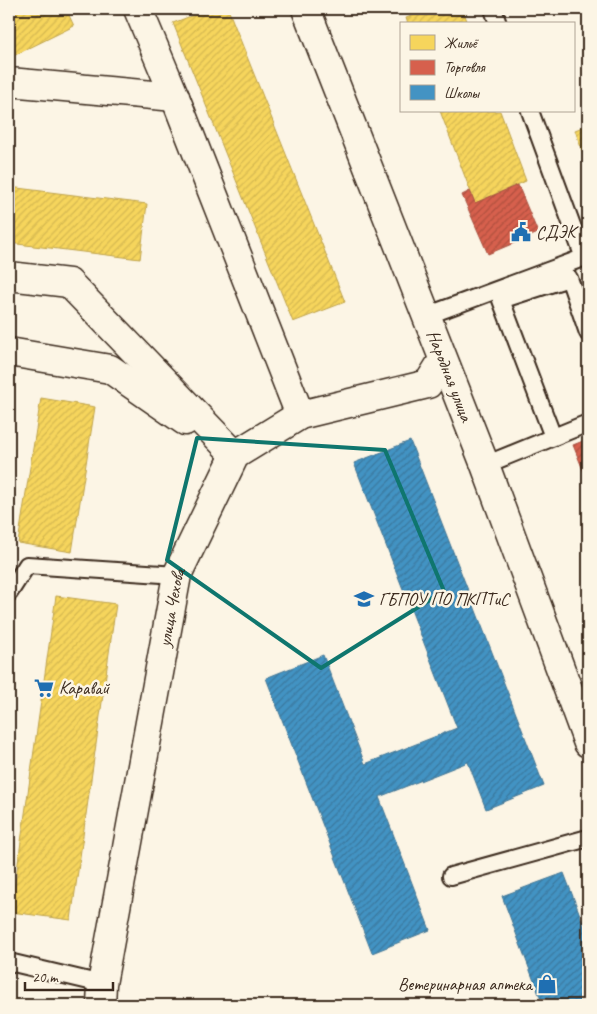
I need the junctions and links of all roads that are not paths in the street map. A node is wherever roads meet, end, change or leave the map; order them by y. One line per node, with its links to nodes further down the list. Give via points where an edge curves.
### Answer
1 (138, 9): 6 (street)
2 (306, 9): 10 (street, Народная улица)
3 (493, 9): 4 (lane)
4 (497, 22)
5 (9, 82): 6 (street)
6 (175, 96): 14 (street)
7 (530, 112): 8 (lane)
8 (586, 257): 10 (lane)
9 (9, 276): 17 (street, via 69,283)
10 (426, 316): 13 (street, Народная улица)
11 (588, 333): 16 (lane, via 569,278 501,300)
12 (9, 352): 17 (street, via 110,369)
13 (443, 360): 14 (street, via 428,384); 18 (street, Народная улица)
14 (300, 415): 17 (street)
15 (588, 423): 16 (lane)
16 (554, 437): 18 (lane)
17 (235, 455): 19 (street, улица Чехова)
18 (485, 465): 21 (street, Народная улица)
19 (177, 575): 20 (lane, via 27,564); 25 (street, улица Чехова)
20 (9, 593)
21 (588, 743)
22 (588, 838): 23 (lane)
23 (451, 876)
24 (9, 962): 25 (lane)
25 (101, 995)

